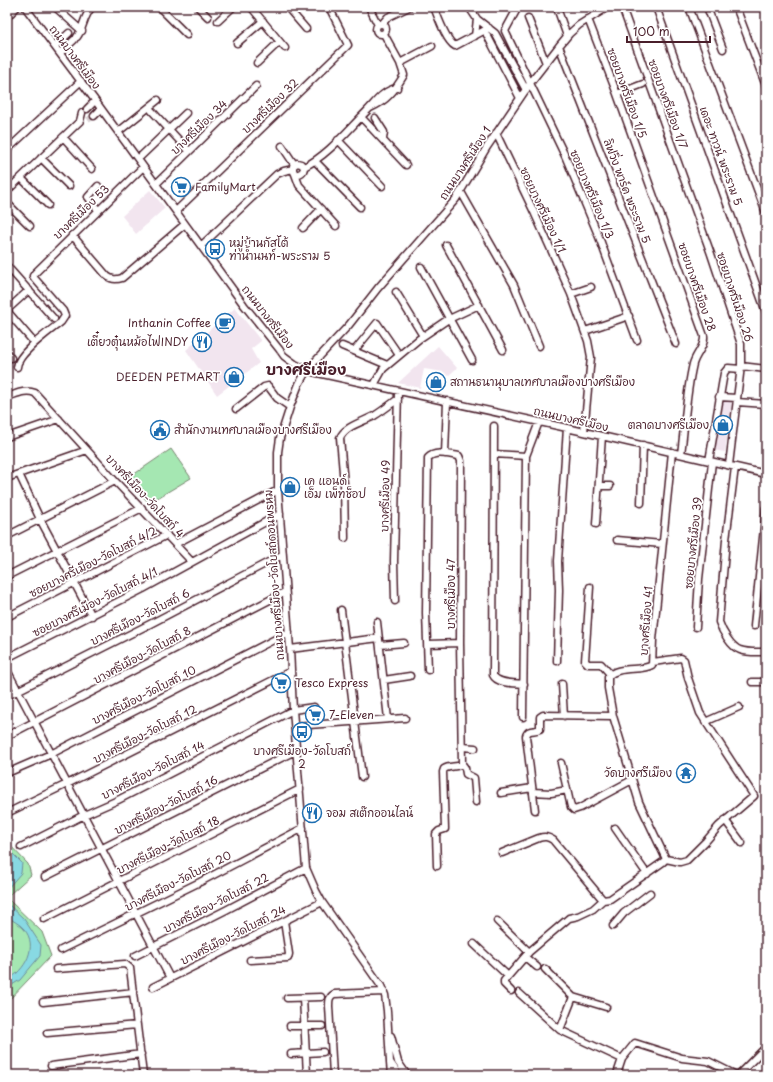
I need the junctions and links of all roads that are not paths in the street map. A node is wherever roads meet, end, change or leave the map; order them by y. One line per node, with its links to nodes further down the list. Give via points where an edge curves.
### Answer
1 (17, 7): 24 (street)
2 (25, 7): 41 (street, ถนนบางศรีเมือง)
3 (55, 7): 34 (street)
4 (92, 7): 34 (street)
5 (159, 7): 35 (street)
6 (198, 7): 25 (street)
7 (233, 7): 29 (street)
8 (251, 7): 30 (street)
9 (287, 7): 33 (street)
10 (329, 7): 97 (street, บางศรีเมือง 32, via 348,45)
11 (369, 7): 31 (street)
12 (409, 7): 31 (street, via 388,17)
13 (434, 7): 37 (street, via 452,44 459,45)
14 (469, 7): 27 (street)
15 (518, 7): 51 (street, ซอยบางศรีเมือง 1/3, via 506,31)
16 (608, 7): 23 (street, ถนนบางศรีเมือง 1)
17 (622, 7): 78 (street, ซอยบางศรีเมือง 1/7)
18 (656, 7): 114 (street, เดอะ ทาวน์ พระราม 5)
19 (689, 7): 98 (street)
20 (708, 7): 45 (street)
21 (736, 7): 54 (street)
22 (557, 8): 38 (street)
23 (601, 9): 28 (street, ถนนบางศรีเมือง 1)
24 (7, 17)
25 (208, 17)
26 (528, 18): 48 (street)
27 (477, 19): 32 (street); 37 (street)
28 (588, 19): 38 (street, ถนนบางศรีเมือง 1); 56 (street, ซอยบางศรีเมือง 1/5)
29 (218, 21)
30 (263, 21): 39 (street); 40 (street)
31 (380, 25): 47 (street, via 386,28 384,34)
32 (489, 28): 37 (street); 55 (street, via 495,33)
33 (306, 29)
34 (75, 30): 41 (street); 46 (street, via 76,38)
35 (188, 35)
36 (487, 35): 57 (street)
37 (475, 36)
38 (567, 36): 43 (street, ถนนบางศรีเมือง 1)
39 (279, 42): 44 (street); 49 (street)
40 (237, 43)
41 (55, 46): 46 (street, ถนนบางศรีเมือง)
42 (432, 46): 47 (street)
43 (559, 46): 48 (street, ถนนบางศรีเมือง 1); 122 (street, ลิฟวิ่ง พาร์ค พระราม 5)
44 (285, 48)
45 (723, 49)
46 (60, 53): 50 (street, ถนนบางศรีเมือง)
47 (400, 62): 63 (street, via 404,75 397,88)
48 (546, 62): 51 (street, ถนนบางศรีเมือง 1)
49 (257, 63)
50 (81, 81): 59 (street, ถนนบางศรีเมือง); 73 (street)
51 (531, 82): 55 (street, ถนนบางศรีเมือง 1); 115 (street, ซอยบางศรีเมือง 1/3, via 572,172)
52 (643, 84): 56 (street)
53 (256, 86): 74 (street, บางศรีเมือง 34)
54 (766, 86)
55 (526, 90): 57 (street, ถนนบางศรีเมือง 1)
56 (617, 94): 84 (street, ซอยบางศรีเมือง 1/5)
57 (520, 98): 68 (street, ถนนบางศรีเมือง 1)
58 (158, 100): 67 (street)
59 (96, 101): 60 (street, ถนนบางศรีเมือง); 65 (street, via 85,111)
60 (101, 109): 65 (street, via 91,118); 67 (street, ถนนบางศรีเมือง)
61 (152, 111): 66 (street)
62 (186, 113): 66 (street)
63 (361, 117): 70 (street); 71 (street)
64 (375, 118): 70 (street, via 384,132)
65 (80, 121): 69 (street)
66 (168, 129): 74 (street); 76 (street)
67 (118, 132): 76 (street, ถนนบางศรีเมือง)
68 (496, 134): 91 (street, ถนนบางศรีเมือง 1); 111 (street, ซอยบางศรีเมือง 1/1)
69 (63, 137): 75 (street); 82 (street)
70 (382, 139): 79 (street)
71 (338, 140): 77 (street); 89 (street)
72 (282, 146): 83 (street)
73 (7, 150)
74 (189, 151): 86 (street, บางศรีเมือง 34)
75 (41, 158): 85 (street); 87 (street)
76 (138, 159): 80 (street, ถนนบางศรีเมือง)
77 (315, 161): 81 (street); 94 (street)
78 (679, 164): 131 (street, ซอยบางศรีเมือง 26, via 738,332)
79 (406, 165)
80 (143, 167): 86 (street, ถนนบางศรีเมือง); 96 (street, บางศรีเมือง 53)
81 (304, 167): 83 (street, via 299,163); 83 (street, via 301,173)
82 (92, 169)
83 (294, 169): 95 (street, via 299,185); 105 (street, via 277,174)
84 (646, 174): 156 (street, ซอยบางศรีเมือง 28, via 704,336 703,346 695,357 691,373)
85 (21, 178): 90 (street); 93 (street)
86 (156, 184): 97 (street, ถนนบางศรีเมือง)
87 (69, 186)
88 (98, 186): 96 (street, via 88,197)
89 (382, 186)
90 (7, 191)
91 (461, 192): 124 (street, via 514,285); 133 (street, ถนนบางศรีเมือง 1, via 349,325)
92 (7, 202): 100 (street)
93 (48, 205)
94 (360, 207)
95 (321, 209): 101 (street); 102 (street)
96 (98, 210): 103 (street, บางศรีเมือง 53)
97 (176, 211): 99 (street, ถนนบางศรีเมือง)
98 (766, 213)
99 (185, 224): 103 (street, via 122,278 116,280 107,276); 105 (street, ถนนบางศรีเมือง)
100 (30, 226)
101 (336, 226)
102 (303, 228)
103 (72, 236): 130 (street, บางศรีเมือง 53, via 33,276 65,316 22,356)
104 (446, 245): 112 (street)
105 (201, 246): 133 (street, ถนนบางศรีเมือง, via 284,356)
106 (7, 266): 109 (street)
107 (421, 267): 117 (street)
108 (591, 287): 111 (street)
109 (29, 290): 113 (street); 116 (street)
110 (396, 292): 119 (street)
111 (571, 294): 118 (street, ซอยบางศรีเมือง 1/1)
112 (479, 305): 117 (street); 126 (street)
113 (7, 310): 120 (street)
114 (766, 312)
115 (629, 316): 118 (street); 121 (street, ซอยบางศรีเมือง 1/3)
116 (54, 319)
117 (450, 319): 119 (street); 128 (street)
118 (585, 331): 148 (street, ซอยบางศรีเมือง 1/1, via 591,357)
119 (423, 336): 127 (street)
120 (31, 339)
121 (637, 340)
122 (676, 344)
123 (342, 346): 125 (street)
124 (539, 346)
125 (354, 350): 127 (street, via 377,323); 129 (street)
126 (503, 350)
127 (399, 355): 129 (street)
128 (472, 360)
129 (387, 365): 134 (street)
130 (17, 367)
131 (741, 368): 132 (street); 137 (street, ซอยบางศรีเมือง 39, via 726,370); 139 (street, ซอยบางศรีเมือง 26)
132 (766, 369)
133 (307, 370): 134 (street, ถนนบางศรีเมือง); 142 (street, ถนนบางศรีเมือง-วัดโบสถ์ดอนพรหม)
134 (374, 385): 135 (street, ถนนบางศรีเมือง)
135 (398, 391): 138 (street, บางศรีเมือง 49); 140 (street, ถนนบางศรีเมือง)
136 (7, 397): 144 (street, บางศรีเมือง-วัดโบสถ์ 4, via 30,390)
137 (719, 397): 139 (street); 158 (street, ซอยบางศรีเมือง 39)
138 (398, 399): 175 (street, via 344,432 340,438); 186 (street, บางศรีเมือง 49)
139 (737, 400): 141 (street); 159 (street, ซอยบางศรีเมือง 26)
140 (447, 401): 145 (street, ถนนบางศรีเมือง); 154 (street)
141 (766, 404)
142 (290, 407): 143 (street, via 277,398 268,386); 166 (street, ถนนบางศรีเมือง-วัดโบสถ์ดอนพรหม, via 280,438)
143 (236, 409)
144 (59, 419): 150 (street); 152 (street, บางศรีเมือง-วัดโบสถ์ 4)
145 (539, 422): 147 (street, ถนนบางศรีเมือง); 157 (street)
146 (494, 426): 155 (street)
147 (567, 428): 148 (street, ถนนบางศรีเมือง); 203 (street, via 558,561)
148 (584, 432): 149 (street, ถนนบางศรีเมือง)
149 (602, 436): 151 (street, ถนนบางศรีเมือง); 164 (street)
150 (7, 437)
151 (643, 445): 153 (street, ถนนบางศรีเมือง); 167 (street)
152 (88, 450): 160 (street); 163 (street, บางศรีเมือง-วัดโบสถ์ 4)
153 (672, 452): 156 (street, ถนนบางศรีเมือง); 178 (street, บางศรีเมือง 41)
154 (445, 454): 196 (street, บางศรีเมือง 47, via 459,456 461,461); 198 (street, บางศรีเมือง 47, via 429,455 428,458)
155 (494, 454): 157 (street); 213 (street, via 493,675 498,681)
156 (681, 454): 158 (street, ถนนบางศรีเมือง)
157 (526, 456): 213 (street)
158 (711, 461): 159 (street, ถนนบางศรีเมือง); 192 (street, ซอยบางศรีเมือง 39)
159 (732, 466): 161 (street, ถนนบางศรีเมือง); 201 (street, ซอยบางศรีเมือง 26, via 719,622 736,648)
160 (19, 474): 162 (street); 171 (street)
161 (766, 474)
162 (7, 478)
163 (115, 481): 168 (street, บางศรีเมือง-วัดโบสถ์ 4); 171 (street)
164 (599, 486): 165 (street); 172 (street)
165 (610, 486)
166 (278, 490): 170 (street, ถนนบางศรีเมือง-วัดโบสถ์ดอนพรหม); 177 (street)
167 (641, 503)
168 (142, 508): 173 (street, บางศรีเมือง-วัดโบสถ์ 4); 179 (street)
169 (766, 508): 191 (street)
170 (280, 514): 180 (street, ถนนบางศรีเมือง-วัดโบสถ์ดอนพรหม); 181 (street)
171 (40, 519): 174 (street); 179 (street)
172 (596, 524)
173 (167, 535): 177 (street, บางศรีเมือง-วัดโบสถ์ 4); 183 (street, ซอยบางศรีเมือง-วัดโบสถ์ 4/2)
174 (7, 536)
175 (345, 538)
176 (617, 540): 178 (street)
177 (176, 544): 181 (street, บางศรีเมือง-วัดโบสถ์ 4)
178 (662, 544): 204 (street, บางศรีเมือง 41)
179 (57, 551): 182 (street); 183 (street)
180 (282, 555): 185 (street, ถนนบางศรีเมือง-วัดโบสถ์ดอนพรหม); 215 (street, บางศรีเมือง-วัดโบสถ์ 6)
181 (192, 562): 188 (street, ซอยบางศรีเมือง-วัดโบสถ์ 4/1)
182 (7, 576)
183 (74, 583): 188 (street); 189 (street, ซอยบางศรีเมือง-วัดโบสถ์ 4/2)
184 (590, 587): 208 (street, via 585,661 588,664 601,664)
185 (285, 592): 193 (street, ถนนบางศรีเมือง-วัดโบสถ์ดอนพรหม); 227 (street, บางศรีเมือง-วัดโบสถ์ 8)
186 (395, 602)
187 (341, 610): 195 (street)
188 (92, 616): 202 (street, ซอยบางศรีเมือง-วัดโบสถ์ 4/1)
189 (7, 617)
190 (377, 622): 194 (street)
191 (754, 626)
192 (696, 627)
193 (289, 632): 200 (street, ถนนบางศรีเมือง-วัดโบสถ์ดอนพรหม); 233 (street, บางศรีเมือง-วัดโบสถ์ 10)
194 (379, 638): 195 (street); 199 (street)
195 (344, 643): 200 (street); 225 (street)
196 (460, 643): 198 (street); 230 (street, บางศรีเมือง 47)
197 (404, 644): 199 (street)
198 (428, 644): 206 (street)
199 (380, 645): 210 (street)
200 (290, 649): 207 (street, ถนนบางศรีเมือง-วัดโบสถ์ดอนพรหม)
201 (766, 652)
202 (7, 658)
203 (557, 661)
204 (653, 662): 208 (street, บางศรีเมือง 41, via 651,666); 226 (street, via 681,658 684,660 694,701)
205 (7, 670): 215 (street)
206 (428, 670)
207 (291, 671): 219 (street, ถนนบางศรีเมือง-วัดโบสถ์ดอนพรหม); 239 (street, บางศรีเมือง-วัดโบสถ์ 12)
208 (610, 674): 221 (street, via 608,688)
209 (410, 676): 210 (street)
210 (384, 680): 224 (street)
211 (752, 682): 212 (street)
212 (766, 682)
213 (524, 684): 222 (street)
214 (562, 684): 220 (street)
215 (18, 691): 216 (street, บางศรีเมือง-วัดโบสถ์ 6); 227 (street)
216 (7, 696)
217 (739, 707): 226 (street)
218 (314, 708): 219 (street)
219 (293, 710): 228 (street, ถนนบางศรีเมือง-วัดโบสถ์ดอนพรหม); 247 (street, บางศรีเมือง-วัดโบสถ์ 14)
220 (564, 716): 221 (street); 241 (street, via 541,716 540,729 527,733)
221 (613, 716): 238 (street)
222 (523, 717)
223 (405, 718): 224 (street)
224 (388, 719): 225 (street)
225 (355, 721): 228 (street); 237 (street)
226 (705, 722): 248 (street, via 754,796)
227 (35, 723): 229 (street, บางศรีเมือง-วัดโบสถ์ 8); 233 (street)
228 (295, 726): 232 (street, ถนนบางศรีเมือง-วัดโบสถ์ดอนพรหม)
229 (7, 736)
230 (462, 748): 231 (street); 235 (street, บางศรีเมือง 47)
231 (475, 748)
232 (297, 750): 240 (street, ถนนบางศรีเมือง-วัดโบสถ์ดอนพรหม); 253 (street, บางศรีเมือง-วัดโบสถ์ 16)
233 (51, 754): 236 (street, บางศรีเมือง-วัดโบสถ์ 10); 239 (street)
234 (561, 763): 242 (street)
235 (462, 764): 244 (street, via 466,774 474,778); 256 (street, via 447,767 443,772 445,829 436,834)
236 (7, 773)
237 (362, 777)
238 (632, 780): 242 (street, via 574,810); 255 (street, via 643,812)
239 (67, 784): 246 (street, บางศรีเมือง-วัดโบสถ์ 12); 247 (street)
240 (300, 789): 249 (street, ถนนบางศรีเมือง-วัดโบสถ์ดอนพรหม); 260 (street, บางศรีเมือง-วัดโบสถ์ 18)
241 (533, 790): 242 (street, via 551,793); 243 (street); 245 (street)
242 (567, 790)
243 (501, 793)
244 (476, 802)
245 (535, 810)
246 (7, 813)
247 (84, 815): 252 (street, บางศรีเมือง-วัดโบสถ์ 14); 253 (street)
248 (725, 820): 251 (street); 255 (street, via 687,860 680,862)
249 (303, 828): 257 (street, ถนนบางศรีเมือง-วัดโบสถ์ดอนพรหม); 264 (street, บางศรีเมือง-วัดโบสถ์ 20)
250 (615, 828): 258 (street)
251 (742, 843)
252 (21, 847)
253 (101, 849): 259 (street, บางศรีเมือง-วัดโบสถ์ 16); 260 (street)
254 (502, 853): 262 (street, via 544,836 549,838)
255 (666, 859): 258 (street)
256 (437, 866)
257 (306, 868): 263 (street, ถนนบางศรีเมือง-วัดโบสถ์ดอนพรหม); 270 (street, บางศรีเมือง-วัดโบสถ์ 22)
258 (647, 874): 262 (street, via 610,899)
259 (45, 877)
260 (118, 881): 264 (street); 265 (street, บางศรีเมือง-วัดโบสถ์ 18)
261 (650, 893): 268 (street)
262 (603, 900): 272 (street, via 593,909 569,918)
263 (322, 902): 266 (street, บางศรีเมือง-วัดโบสถ์ 24); 283 (street, ถนนบางศรีเมือง-วัดโบสถ์ดอนพรหม, via 372,971)
264 (136, 914): 270 (street); 271 (street, บางศรีเมือง-วัดโบสถ์ 20)
265 (44, 919)
266 (284, 921): 274 (street, via 288,958); 279 (street, บางศรีเมือง-วัดโบสถ์ 24)
267 (497, 921): 272 (street)
268 (612, 926)
269 (474, 944): 278 (street)
270 (153, 946): 273 (street, บางศรีเมือง-วัดโบสถ์ 22); 279 (street)
271 (61, 950)
272 (527, 954): 275 (street); 278 (street)
273 (134, 956)
274 (250, 960)
275 (537, 967)
276 (545, 969): 286 (street)
277 (56, 970): 282 (street, via 125,964 131,970)
278 (508, 976): 281 (street, via 503,983)
279 (170, 978): 280 (street, บางศรีเมือง-วัดโบสถ์ 24)
280 (153, 987)
281 (511, 991)
282 (134, 992): 289 (street); 291 (street)
283 (384, 992): 292 (street, ถนนบางศรีเมือง-วัดโบสถ์ดอนพรหม); 308 (street, via 334,994 329,999)
284 (519, 993): 296 (street)
285 (321, 997): 288 (street)
286 (573, 997): 290 (street); 296 (street)
287 (287, 998): 288 (street)
288 (303, 998): 294 (street)
289 (43, 1002)
290 (606, 1007)
291 (137, 1025): 297 (street); 301 (street)
292 (388, 1025): 304 (street, ถนนบางศรีเมือง-วัดโบสถ์ดอนพรหม); 311 (street, ถนนบางศรีเมือง-วัดโบสถ์ดอนพรหม, via 398,1062)
293 (290, 1026): 294 (street)
294 (304, 1026): 295 (street); 300 (street)
295 (322, 1026)
296 (560, 1030): 303 (street)
297 (47, 1033)
298 (766, 1047): 313 (street)
299 (323, 1052): 300 (street)
300 (306, 1053): 302 (street); 307 (street)
301 (141, 1054): 305 (street); 306 (street)
302 (291, 1054)
303 (622, 1059): 312 (street); 313 (street, via 635,1043 685,1058 708,1061)
304 (390, 1062): 309 (street, ถนนบางศรีเมือง-วัดโบสถ์ดอนพรหม); 310 (street)
305 (51, 1066)
306 (143, 1075)
307 (307, 1075)
308 (333, 1075)
309 (391, 1075)
310 (399, 1075)
311 (407, 1075)
312 (618, 1075)
313 (737, 1075)

